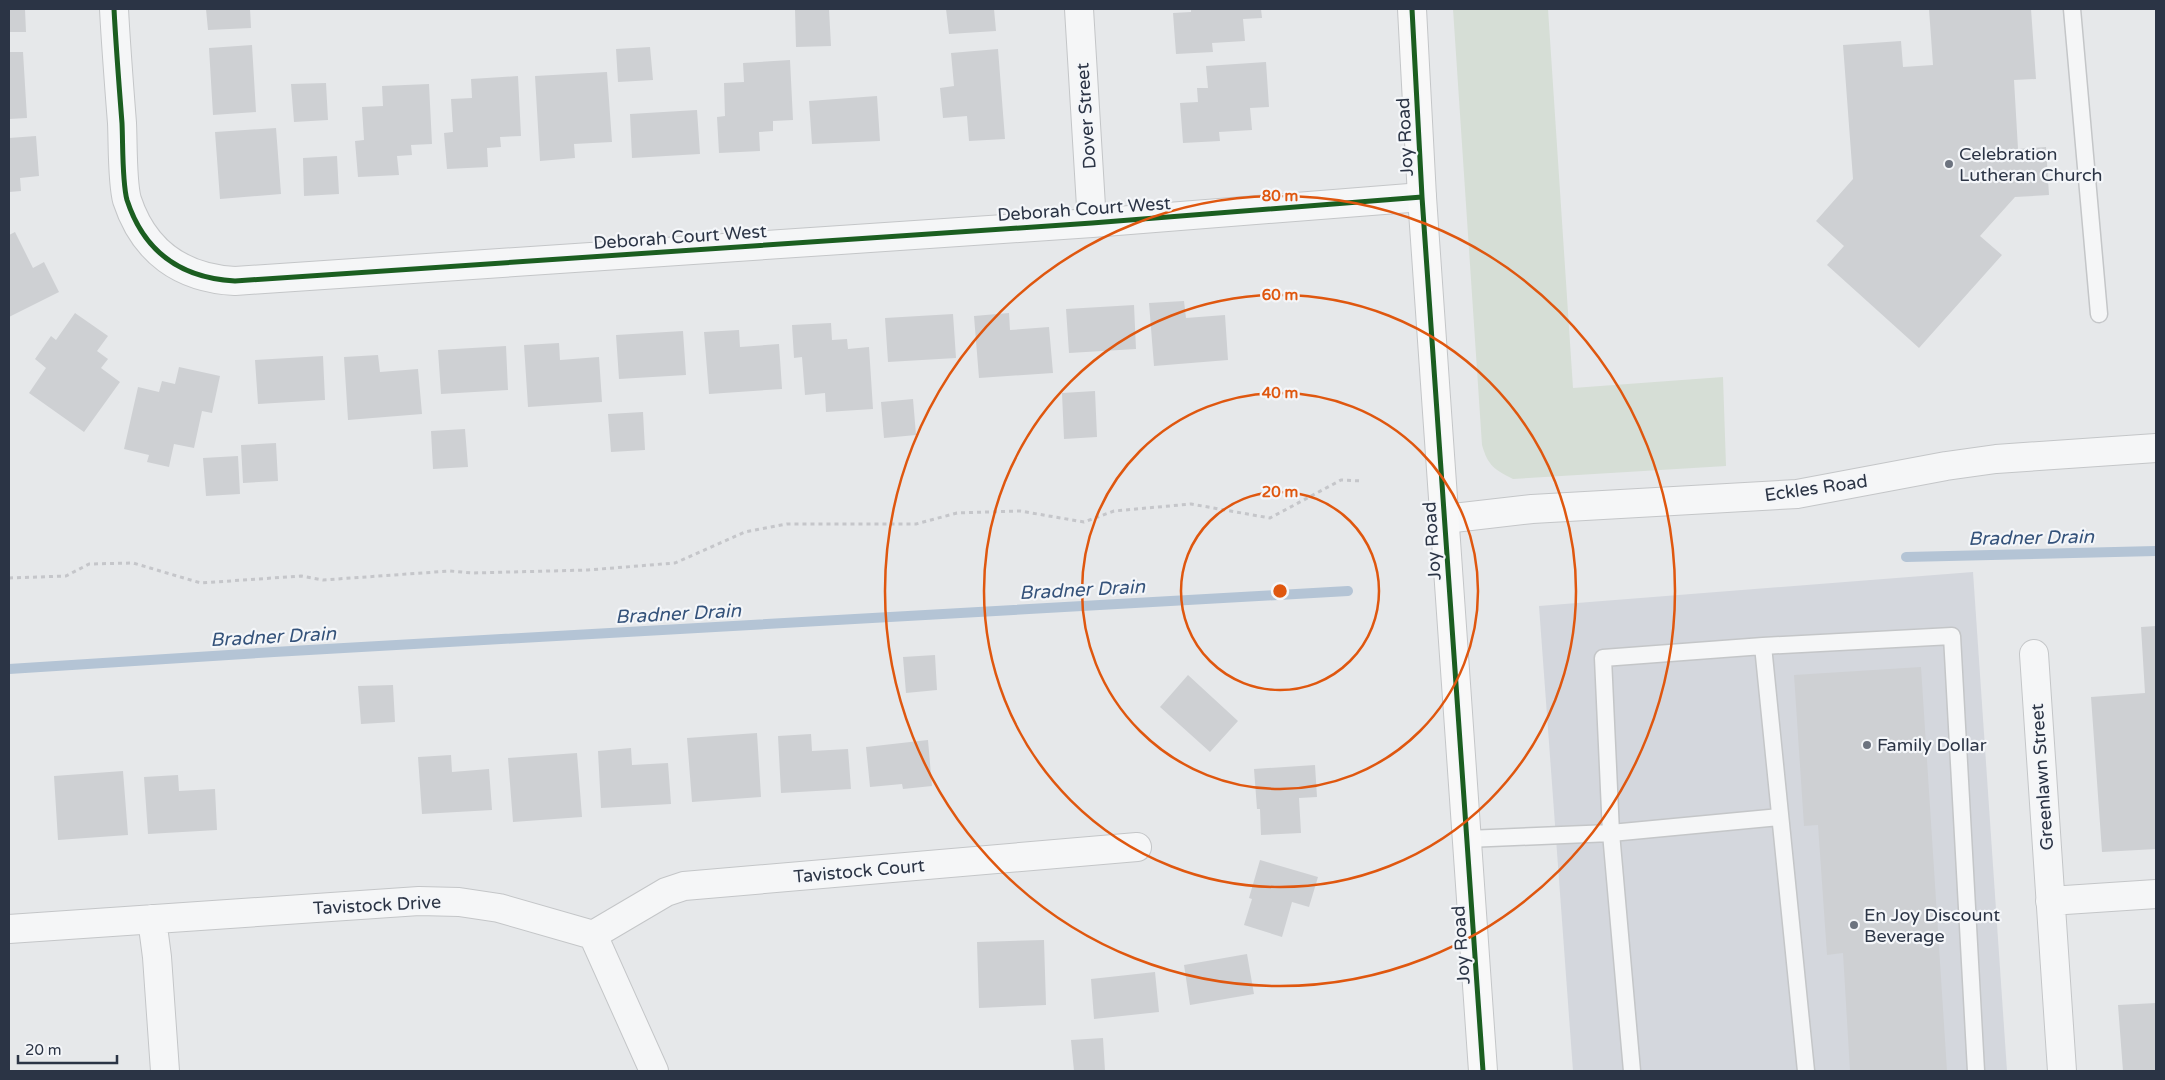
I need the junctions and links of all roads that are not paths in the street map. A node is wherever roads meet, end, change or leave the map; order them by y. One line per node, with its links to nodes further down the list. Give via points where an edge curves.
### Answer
1 (114, 9): 6 (street, Deborah Court West, via 127,198 139,228 154,248 197,276 216,280 254,279)
2 (1079, 9): 6 (street, Dover Street)
3 (1412, 9): 5 (street, Joy Road)
4 (2072, 9): 7 (lane)
5 (1422, 197): 6 (street, Deborah Court West); 9 (street, Joy Road)
6 (1092, 223)
7 (2099, 314)
8 (2156, 448): 9 (street, Eckles Road, via 1987,460 1797,494 1532,508)
9 (1445, 519): 14 (street, Joy Road)
10 (1763, 646): 12 (lane); 13 (lane, via 1603,658); 26 (lane, via 1952,636)
11 (2034, 654): 17 (street, Greenlawn Street)
12 (1780, 817): 13 (lane); 25 (lane)
13 (1611, 833): 14 (lane); 24 (lane)
14 (1467, 839): 23 (street, Joy Road)
15 (1137, 847): 20 (street, Tavistock Court, via 684,886 666,892)
16 (2156, 894): 17 (street)
17 (2050, 901): 27 (street, Greenlawn Street)
18 (152, 919): 19 (street, Tavistock Drive); 20 (street, Tavistock Drive, via 418,901 459,902 499,908); 21 (street)
19 (9, 929)
20 (592, 935): 22 (street)
21 (165, 1071)
22 (654, 1071)
23 (1483, 1071)
24 (1632, 1071)
25 (1806, 1071)
26 (1976, 1071)
27 (2062, 1071)

